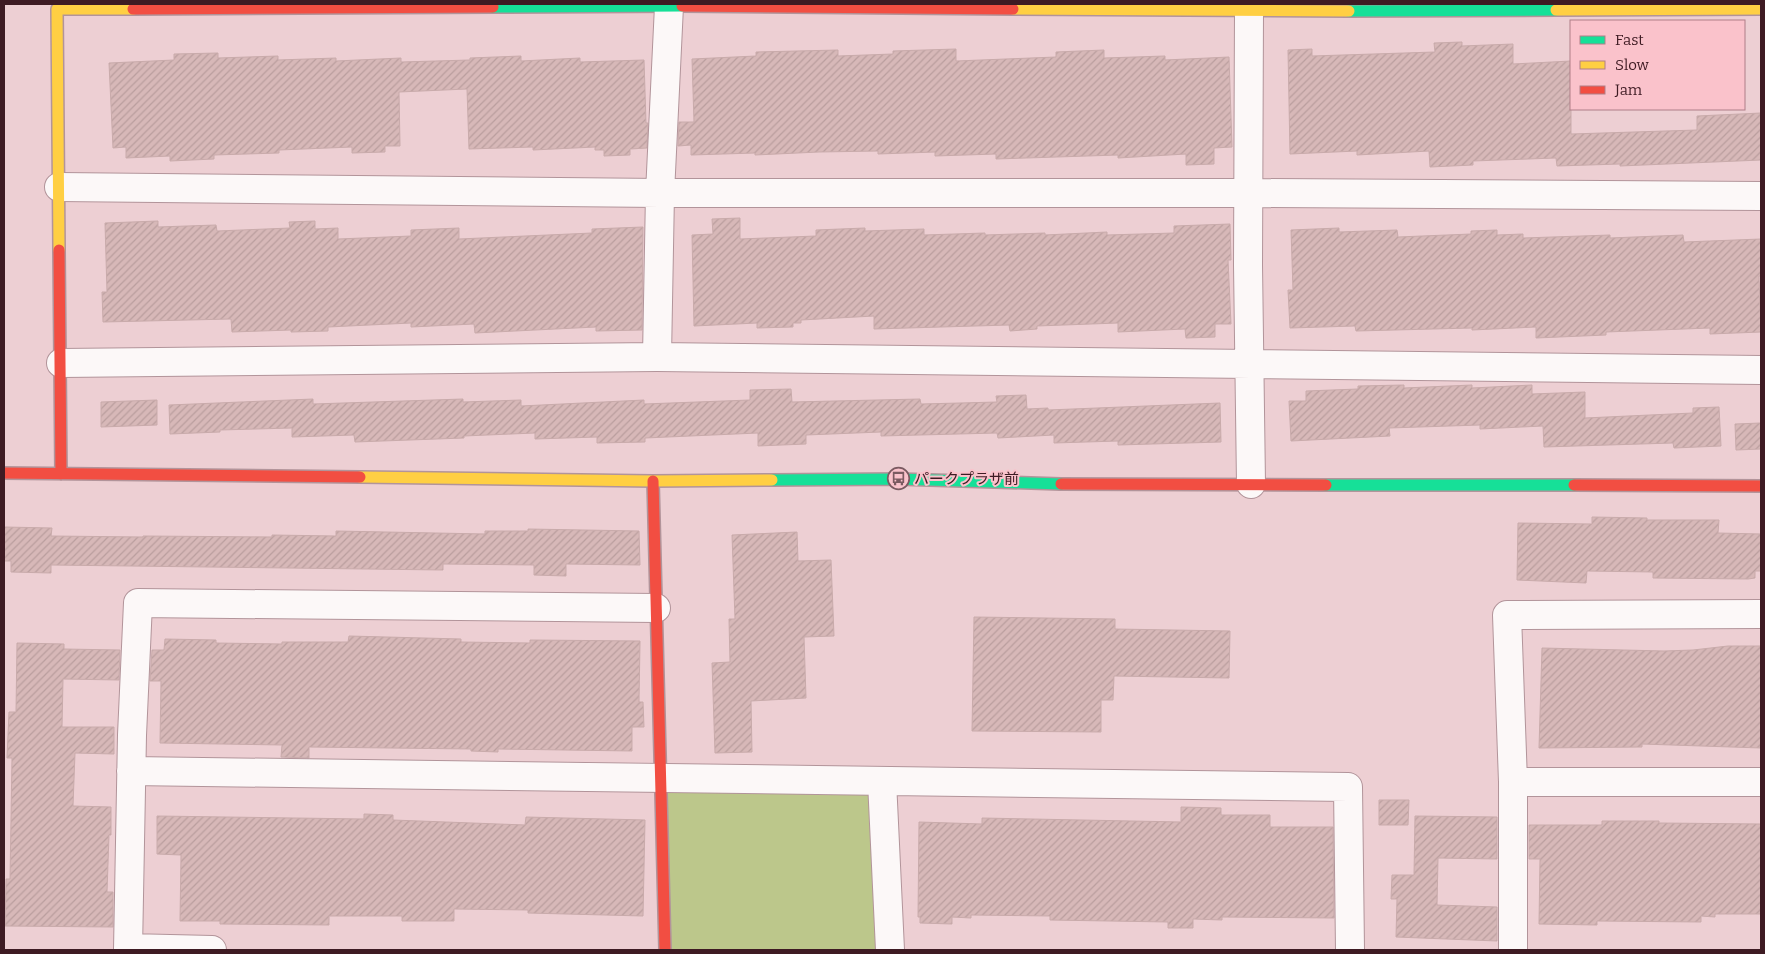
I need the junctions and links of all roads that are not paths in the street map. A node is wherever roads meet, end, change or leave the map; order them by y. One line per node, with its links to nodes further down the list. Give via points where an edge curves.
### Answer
1 (292, 6): 2 (street); 6 (street, via 57,9)
2 (668, 6): 3 (street); 8 (street)
3 (1102, 7): 5 (street)
4 (1761, 9): 5 (street)
5 (1249, 11): 7 (street)
6 (59, 187): 8 (street); 11 (street)
7 (1249, 192): 8 (street); 9 (street); 12 (street)
8 (660, 193): 10 (street)
9 (1761, 196)
10 (657, 357): 11 (street); 12 (street)
11 (61, 363): 15 (street)
12 (1250, 364): 13 (street); 17 (street)
13 (1761, 370)
14 (4, 473): 15 (street)
15 (61, 474): 16 (street)
16 (653, 481): 17 (street, via 898,479 1036,484); 19 (street)
17 (1251, 484): 18 (street)
18 (1761, 486)
19 (656, 608): 21 (street, via 138,603); 22 (street)
20 (1761, 614): 24 (street, via 1507,615)
21 (131, 771): 22 (street); 26 (street)
22 (660, 778): 23 (street); 28 (street)
23 (882, 781): 29 (street); 30 (street, via 1348,786)
24 (1513, 782): 25 (street); 31 (street)
25 (1761, 782)
26 (128, 949): 27 (street)
27 (212, 950)
28 (665, 950)
29 (890, 950)
30 (1350, 950)
31 (1513, 950)

